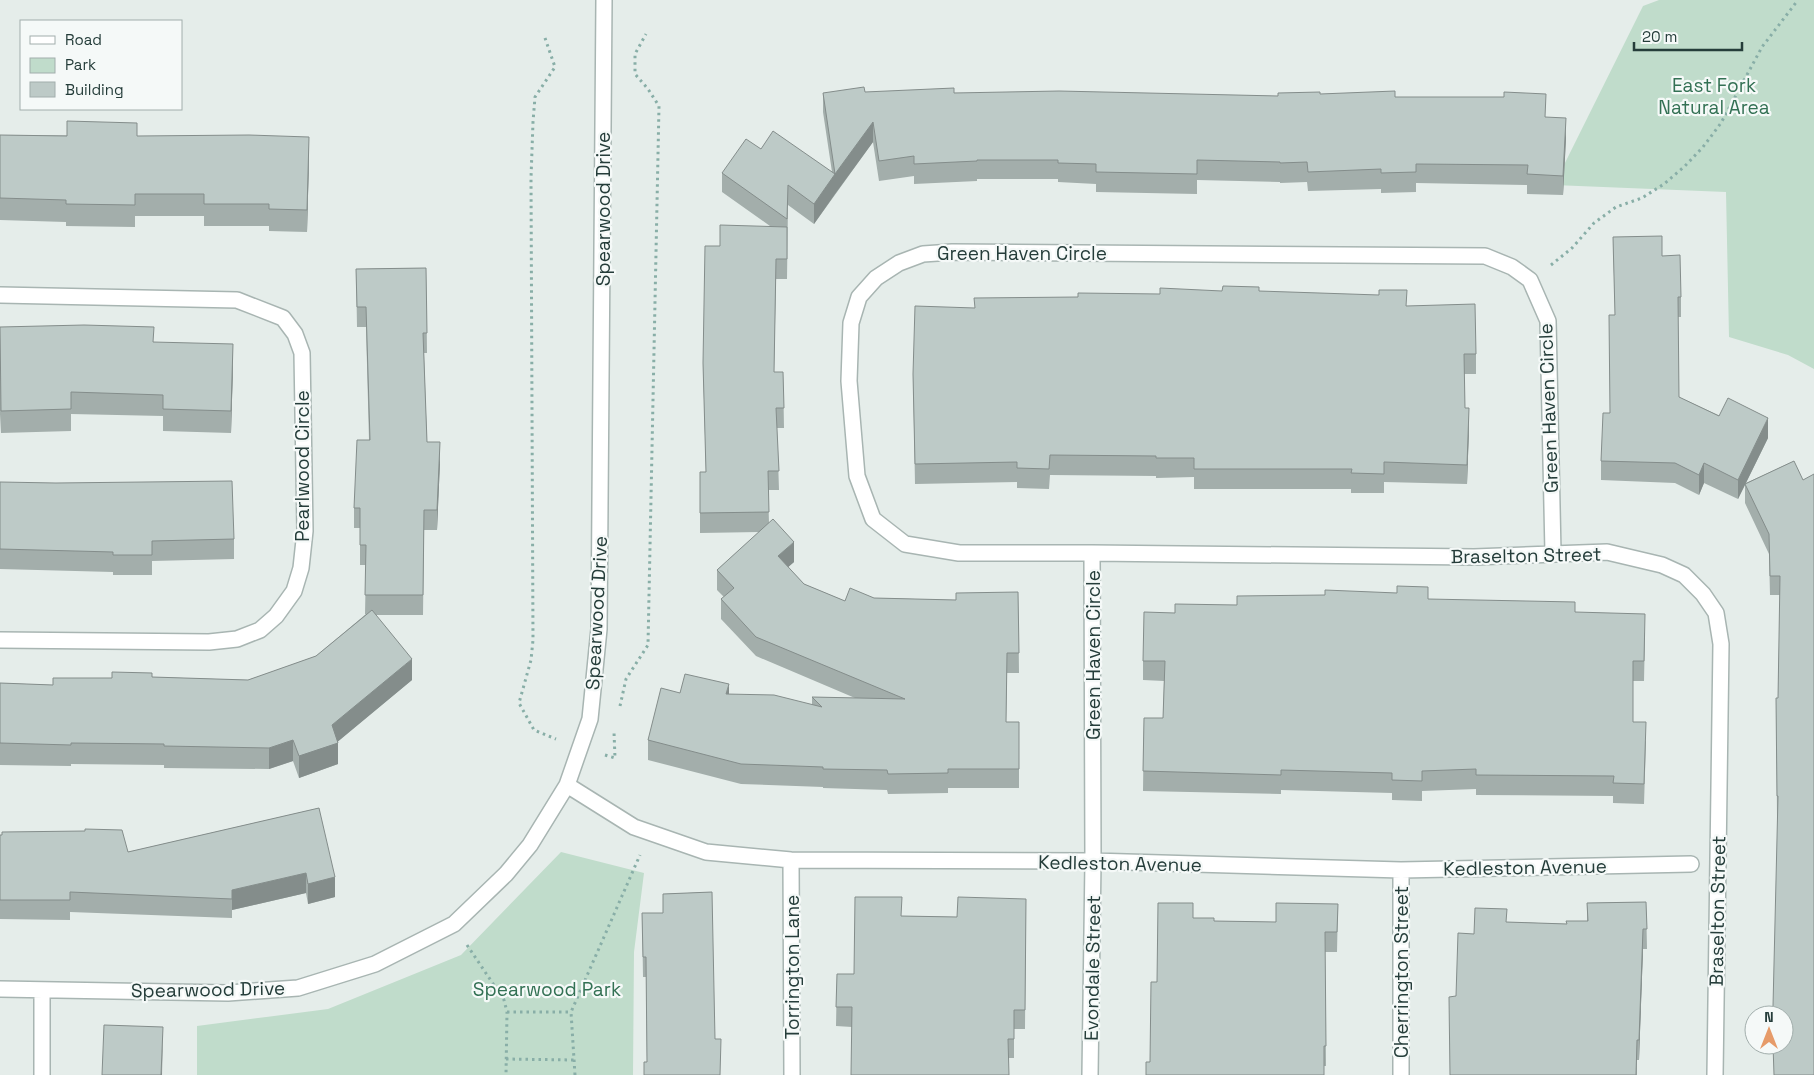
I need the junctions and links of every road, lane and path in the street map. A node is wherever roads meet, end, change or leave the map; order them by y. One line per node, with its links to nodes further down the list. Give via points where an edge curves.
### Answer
1 (604, 0): 8 (street, Spearwood Drive, via 599,629 590,719)
2 (1798, 0): 3 (path, via 1762,47 1721,123 1704,147 1664,184 1642,198 1616,207 1594,223 1572,248)
3 (1530, 280): 5 (street, Green Haven Circle, via 1512,267 1485,256 952,252 923,254 899,263 876,278 860,298 851,323 849,381 857,476 873,520 905,544 959,553); 6 (street, Green Haven Circle, via 1548,321)
4 (0, 295): 7 (street, Pearlwood Circle, via 237,300 283,318 302,353 305,531 301,568 294,591 276,616 260,630 237,639 209,642)
5 (1092, 553): 6 (street, Braselton Street, via 1474,557); 11 (street, Green Haven Circle)
6 (1553, 553): 27 (street, Braselton Street, via 1607,552 1662,565 1684,575 1704,594 1716,613 1721,644)
7 (0, 640)
8 (567, 785): 9 (street, Kedleston Avenue, via 634,827); 14 (street, Spearwood Drive, via 530,845 506,874)
9 (650, 833): 10 (street, Kedleston Avenue, via 706,852); 18 (path)
10 (792, 860): 11 (street, Kedleston Avenue); 24 (street, Torrington Lane)
11 (1094, 861): 13 (street, Kedleston Avenue); 25 (street, Evondale Street)
12 (1691, 864): 13 (street, Kedleston Avenue)
13 (1400, 870): 26 (street, Cherrington Street)
14 (454, 924): 16 (street, Spearwood Drive, via 375,964 298,988 228,992); 17 (path, via 504,1000)
15 (0, 989): 16 (street, Spearwood Drive)
16 (42, 990): 21 (street)
17 (507, 1012): 18 (path); 19 (path)
18 (571, 1012): 20 (path)
19 (506, 1059): 20 (path); 22 (path)
20 (575, 1060): 23 (path)
21 (42, 1075)
22 (506, 1075)
23 (575, 1075)
24 (792, 1075)
25 (1090, 1075)
26 (1400, 1075)
27 (1714, 1075)

